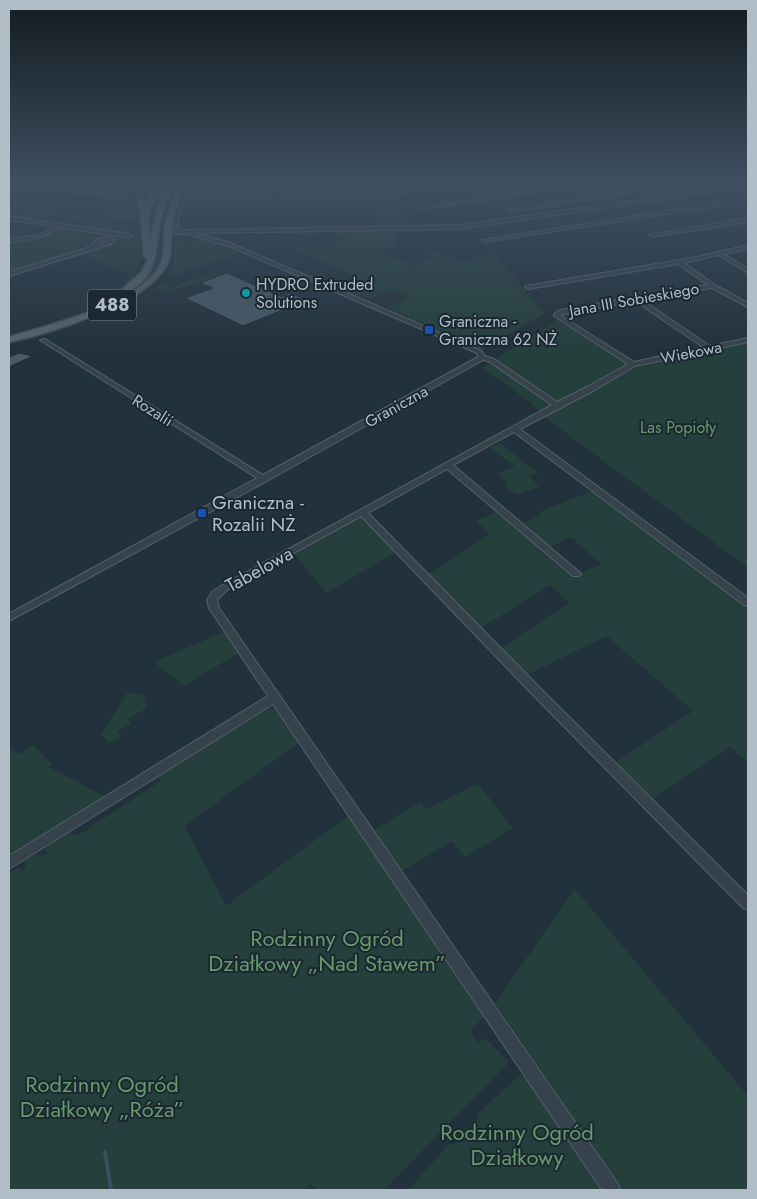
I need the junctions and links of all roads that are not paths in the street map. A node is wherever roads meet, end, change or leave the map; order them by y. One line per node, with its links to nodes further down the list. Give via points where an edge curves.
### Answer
1 (146, 241): 14 (main road, 488)
2 (155, 241): 14 (main road)
3 (161, 241): 9 (main road)
4 (167, 241): 9 (main road, 488)
5 (219, 241): 29 (street, via 480,352)
6 (748, 247): 8 (street)
7 (89, 249): 15 (street)
8 (719, 253): 10 (street); 12 (street)
9 (165, 262): 23 (main road, 488, via 154,280 127,298)
10 (679, 262): 16 (street); 17 (street)
11 (748, 265): 12 (street)
12 (740, 266): 13 (street)
13 (748, 271)
14 (146, 272): 22 (main road, 488, via 112,297)
15 (9, 274)
16 (713, 286): 19 (street, Jana III Sobieskiego); 20 (street)
17 (528, 287)
18 (748, 298): 20 (street)
19 (636, 299): 27 (street); 30 (street, Jana III Sobieskiego, via 560,312 556,316)
20 (738, 300): 21 (street)
21 (748, 305)
22 (9, 335)
23 (9, 340)
24 (43, 340): 34 (street, Rozalii)
25 (748, 340): 26 (street, Wiekowa)
26 (740, 342): 27 (street, Wiekowa); 28 (street)
27 (708, 348): 30 (street, Wiekowa)
28 (746, 348)
29 (482, 358): 31 (street, via 492,360); 34 (street, Graniczna)
30 (633, 364): 31 (street, Tabelowa)
31 (557, 405): 32 (street, Tabelowa)
32 (515, 429): 33 (street, Tabelowa); 37 (street)
33 (448, 466): 35 (street, Tabelowa); 36 (street)
34 (264, 479): 38 (street, Graniczna)
35 (362, 512): 39 (street, Tabelowa, via 213,597 214,608); 41 (street)
36 (576, 574)
37 (748, 603)
38 (9, 618)
39 (274, 698): 40 (street); 42 (street)
40 (9, 863)
41 (748, 904)
42 (612, 1190)

